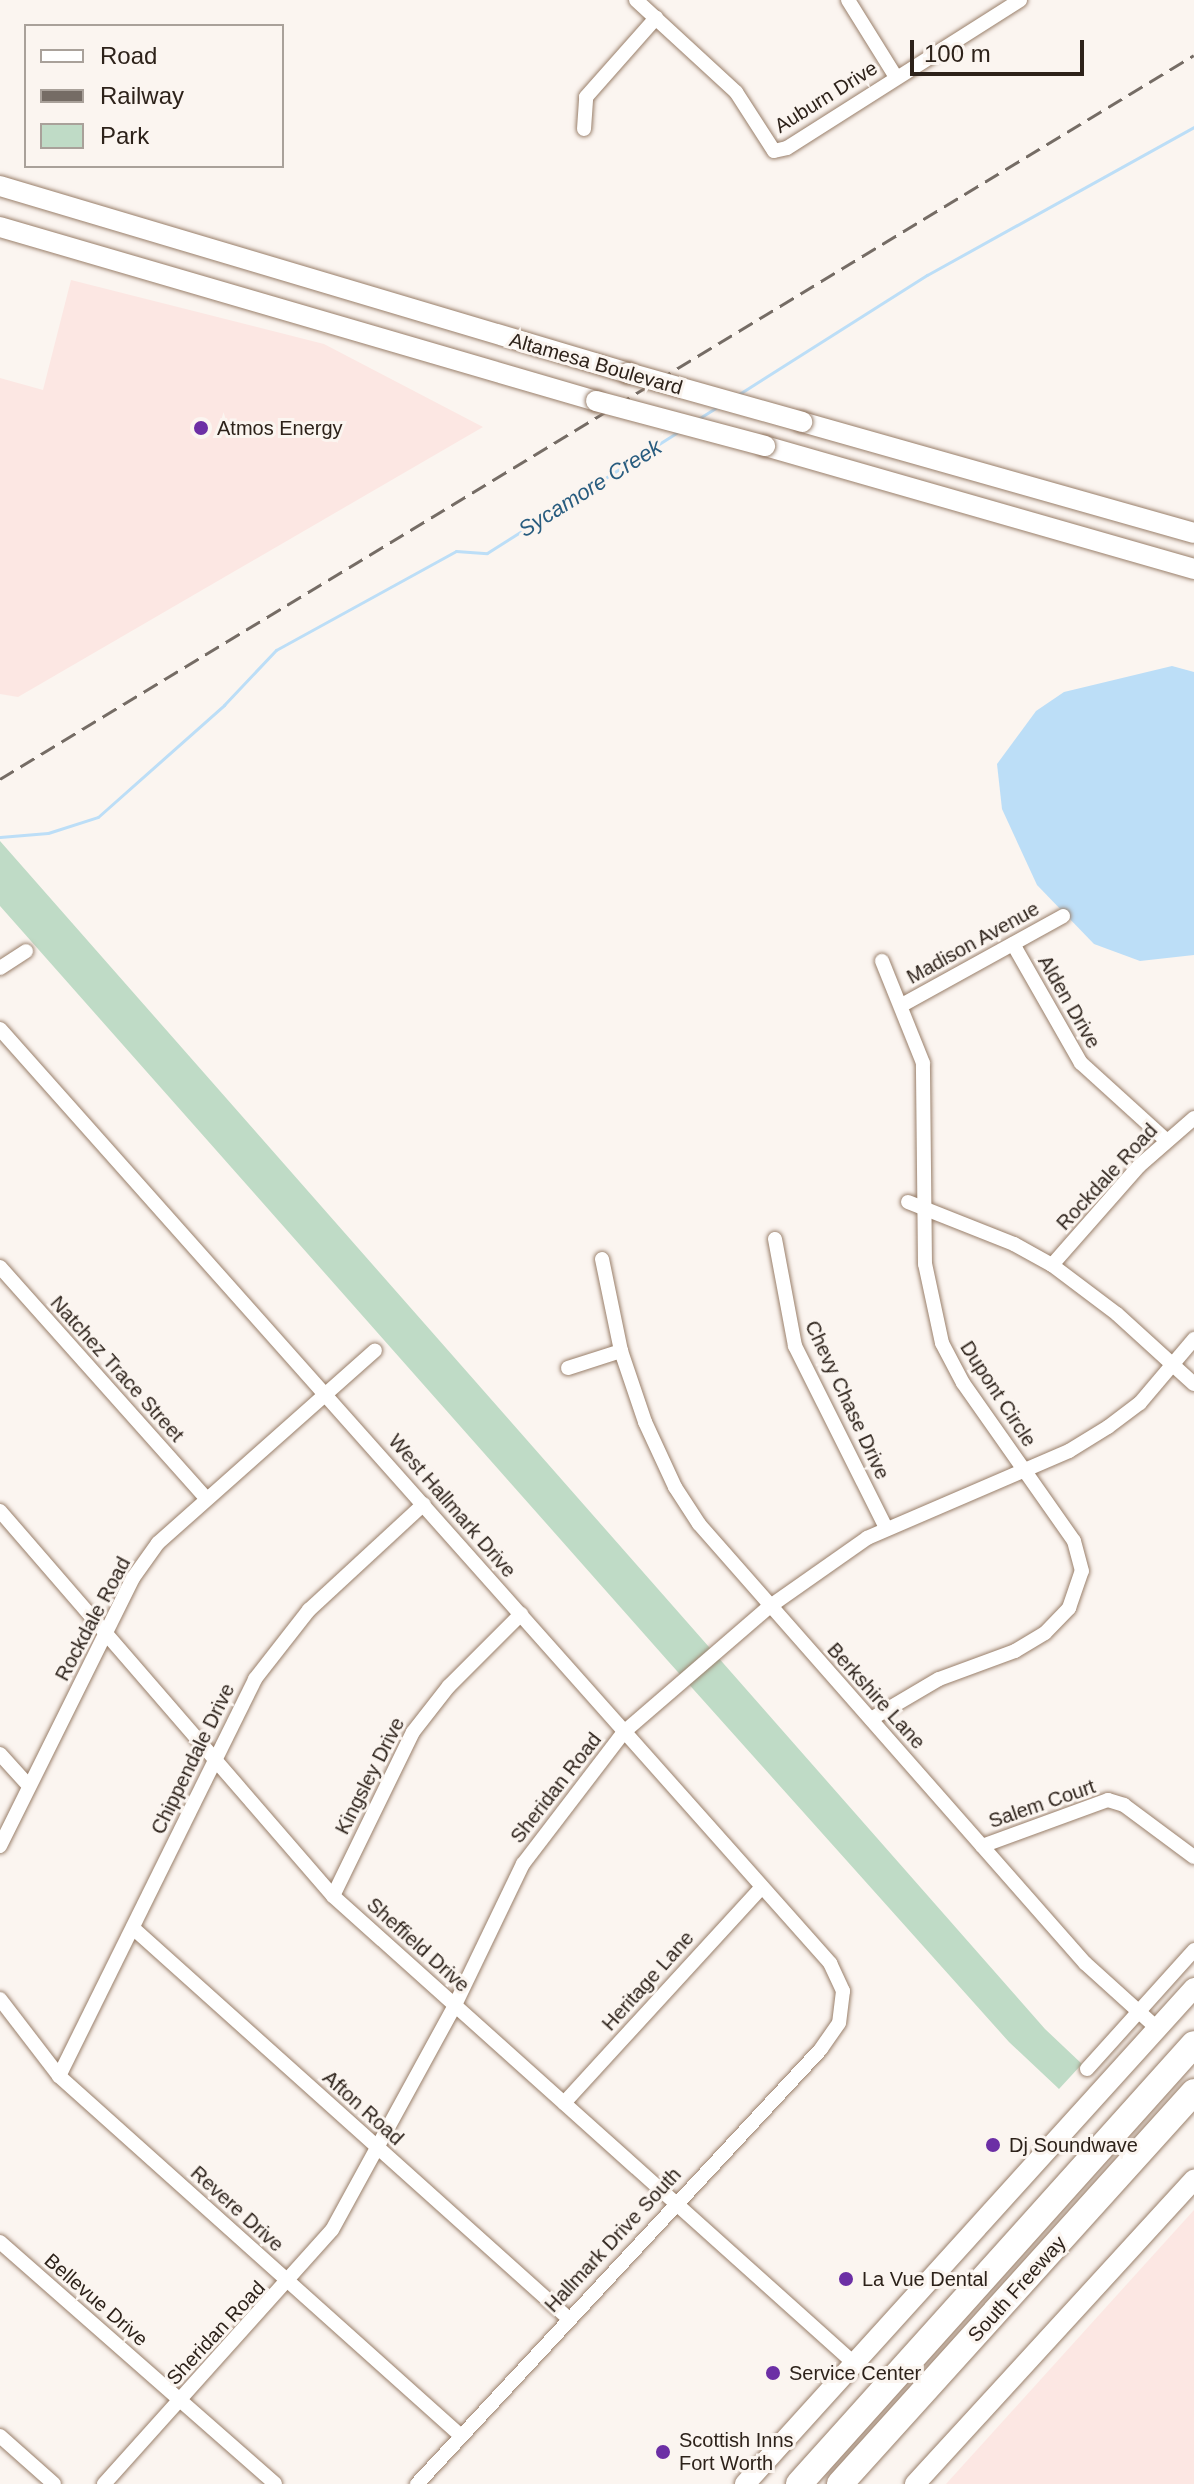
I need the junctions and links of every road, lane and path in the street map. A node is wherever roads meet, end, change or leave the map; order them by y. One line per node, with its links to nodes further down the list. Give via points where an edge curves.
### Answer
1 (636, 0): 4 (street)
2 (848, 0): 5 (street)
3 (1020, 0): 5 (street, Auburn Drive)
4 (656, 18): 5 (street, Auburn Drive, via 736,92 774,151 787,148); 6 (street, via 586,97)
5 (896, 77)
6 (584, 129)
7 (1, 186): 9 (main road, Altamesa Boulevard)
8 (0, 227): 10 (main road, Altamesa Boulevard)
9 (184, 242): 10 (main road); 11 (main road, Altamesa Boulevard, bridge)
10 (177, 277): 12 (main road, Altamesa Boulevard, bridge)
11 (1194, 533)
12 (1194, 569)
13 (1063, 916): 14 (street, Madison Avenue)
14 (1013, 944): 18 (street, Madison Avenue); 21 (street, Alden Drive, via 1081,1063)
15 (26, 951): 17 (street)
16 (882, 961): 18 (street, Dupont Circle)
17 (0, 968)
18 (902, 1005): 23 (street, Dupont Circle, via 926,1080)
19 (0, 1029): 34 (street, West Hallmark Drive)
20 (1194, 1118): 21 (street, Rockdale Road)
21 (1166, 1140): 26 (street, Rockdale Road)
22 (908, 1202): 23 (street)
23 (925, 1207): 26 (street); 35 (street, Dupont Circle, via 925,1264 942,1343 963,1383)
24 (775, 1239): 39 (street, Chevy Chase Drive, via 795,1346)
25 (602, 1259): 30 (street, Berkshire Lane)
26 (1052, 1265): 31 (street)
27 (0, 1267): 36 (street, Natchez Trace Street)
28 (1194, 1339): 31 (street, Sheridan Road)
29 (375, 1350): 34 (street, Rockdale Road)
30 (621, 1351): 32 (street); 40 (street, Berkshire Lane, via 675,1487)
31 (1173, 1364): 33 (street); 35 (street, Sheridan Road, via 1140,1403 1108,1427)
32 (568, 1368)
33 (1194, 1384)
34 (327, 1393): 36 (street, Rockdale Road); 37 (street, West Hallmark Drive)
35 (1024, 1470): 39 (street, Sheridan Road); 43 (street, Dupont Circle, via 1081,1557 1079,1588 1069,1608 1045,1633 1015,1651 939,1679)
36 (205, 1497): 42 (street, Rockdale Road, via 158,1543)
37 (424, 1504): 41 (street, West Hallmark Drive); 46 (street, Chippendale Drive, via 276,1647)
38 (0, 1511): 42 (street, Sheffield Drive)
39 (886, 1528): 40 (street, Sheridan Road)
40 (769, 1607): 43 (street, Berkshire Lane); 44 (street, Sheridan Road)
41 (521, 1614): 44 (street, West Hallmark Drive); 52 (street, Kingsley Drive, via 449,1686 413,1732)
42 (107, 1631): 46 (street, Sheffield Drive); 47 (street, Rockdale Road)
43 (871, 1719): 49 (street, Berkshire Lane)
44 (624, 1732): 51 (street, West Hallmark Drive); 57 (street, Sheridan Road, via 523,1864)
45 (0, 1754): 47 (street)
46 (214, 1762): 52 (street, Sheffield Drive); 53 (street, Chippendale Drive)
47 (29, 1786): 48 (street, Rockdale Road)
48 (0, 1846)
49 (982, 1846): 50 (street, Salem Court, via 1108,1800 1124,1805); 58 (street, Berkshire Lane, via 1085,1963)
50 (1194, 1857)
51 (762, 1887): 59 (street, West Hallmark Drive, via 840,1979 844,2002); 65 (street, Heritage Lane)
52 (333, 1896): 57 (street, Sheffield Drive)
53 (133, 1928): 63 (street, Chippendale Drive); 66 (street, Afton Road)
54 (1194, 1950): 58 (street)
55 (1194, 1988): 60 (main road)
56 (0, 1999): 63 (street, Revere Drive)
57 (455, 2005): 65 (street, Sheffield Drive); 66 (street, Sheridan Road)
58 (1138, 2012): 60 (street, Berkshire Lane); 62 (street)
59 (839, 2023): 68 (street, Hallmark Drive South, via 821,2049)
60 (1158, 2029): 72 (main road)
61 (1194, 2044): 81 (highway, South Freeway)
62 (1087, 2069)
63 (59, 2076): 70 (street, Revere Drive)
64 (1194, 2092): 82 (highway, South Freeway)
65 (564, 2103): 68 (street, Sheffield Drive)
66 (379, 2150): 70 (street, Sheridan Road, via 332,2230); 71 (street, Afton Road)
67 (1194, 2179): 83 (main road)
68 (675, 2201): 71 (street, Hallmark Drive South); 72 (street, Sheffield Drive)
69 (0, 2242): 73 (street, Bellevue Drive)
70 (289, 2283): 73 (street, Sheridan Road); 74 (street, Revere Drive)
71 (568, 2318): 74 (street, Hallmark Drive South)
72 (855, 2364): 80 (main road)
73 (181, 2399): 77 (street, Sheridan Road); 78 (street, Bellevue Drive)
74 (460, 2435): 79 (street, Hallmark Drive South)
75 (0, 2436): 76 (street)
76 (54, 2484)
77 (104, 2484)
78 (275, 2484)
79 (417, 2484)
80 (745, 2484)
81 (799, 2484)
82 (840, 2484)
83 (915, 2484)

